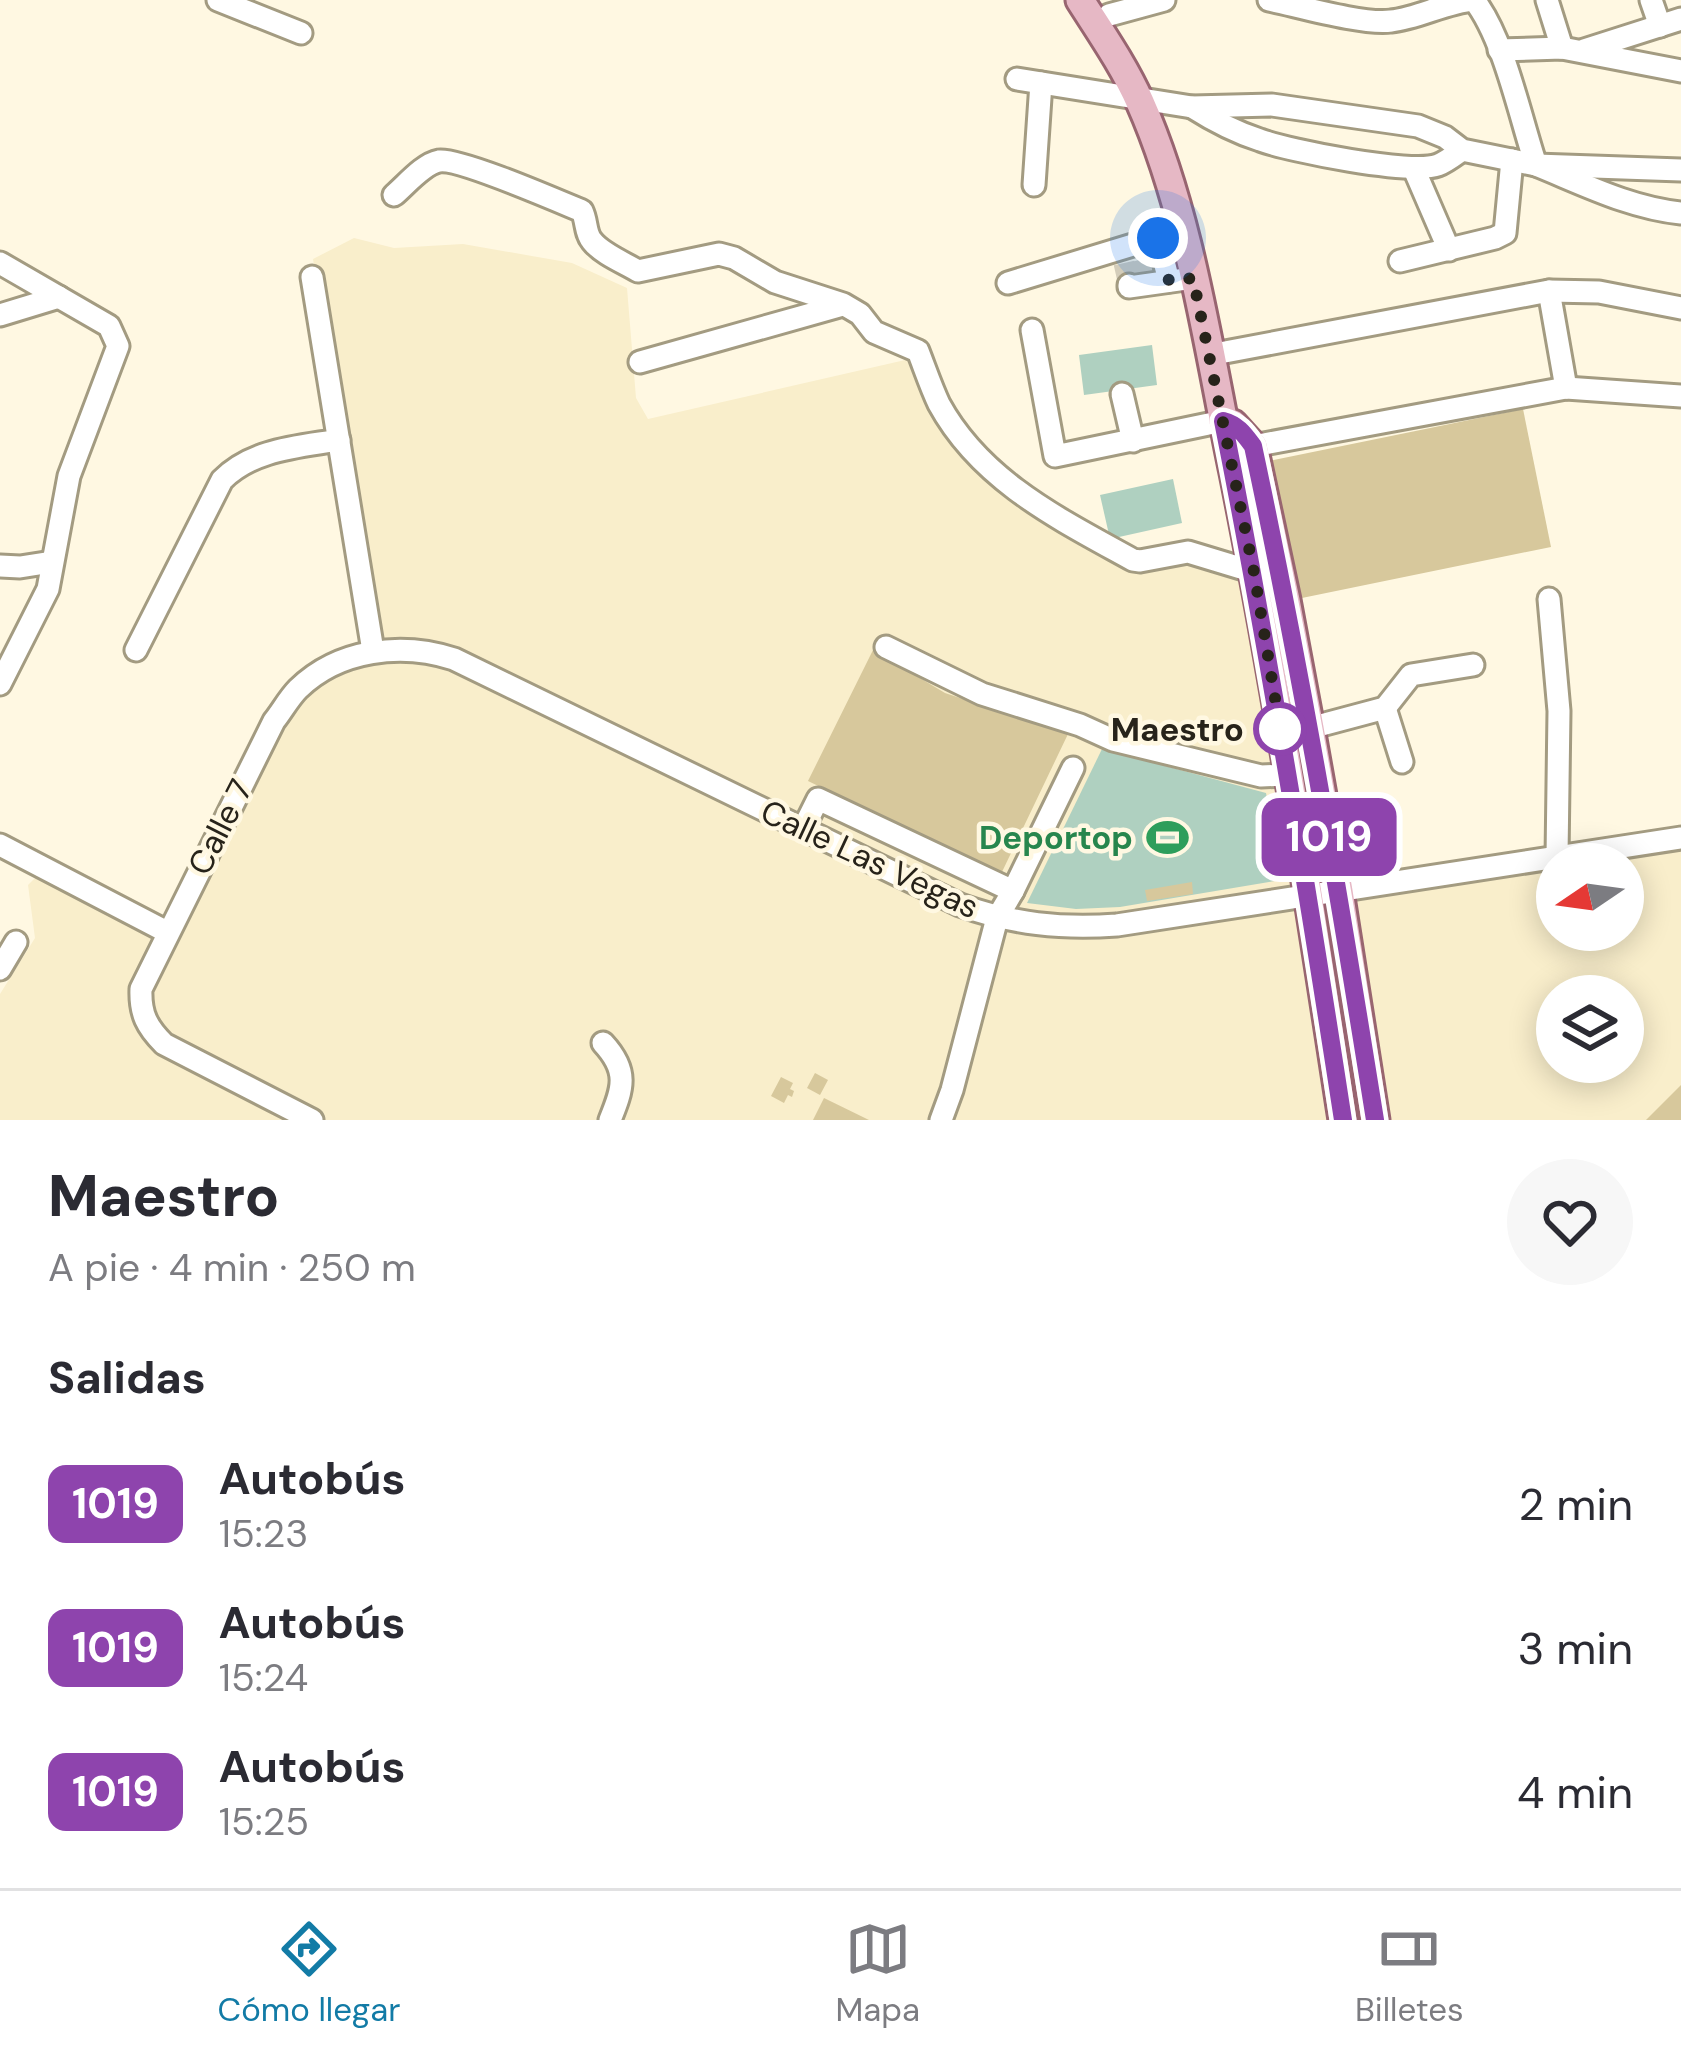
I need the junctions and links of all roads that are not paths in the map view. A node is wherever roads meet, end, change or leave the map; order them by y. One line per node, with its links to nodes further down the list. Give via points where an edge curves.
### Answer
1 (218, 0): 9 (street)
2 (1080, 0): 15 (main road)
3 (1164, 0): 7 (street)
4 (1268, 0): 10 (street, via 1384,22 1474,0)
5 (1547, 0): 11 (street)
6 (1651, 0): 8 (street)
7 (1106, 8): 15 (main road)
8 (1670, 23): 11 (street)
9 (301, 33)
10 (1499, 50): 11 (street); 19 (street)
11 (1571, 50): 12 (street)
12 (1681, 71)
13 (1017, 79): 14 (street)
14 (1041, 82): 15 (street); 22 (street)
15 (1133, 87): 16 (street); 28 (main road, via 1166,172)
16 (1192, 107): 17 (street, via 1272,105 1418,125); 20 (street, via 1265,142)
17 (1462, 150): 18 (street); 20 (street)
18 (1512, 160): 19 (street); 25 (street, via 1505,233)
19 (1536, 165): 21 (street); 24 (street)
20 (1414, 169): 25 (street)
21 (1681, 170)
22 (1034, 185)
23 (394, 195): 33 (street, via 443,160 582,211 594,244 638,271 718,254)
24 (1681, 213)
25 (1450, 250): 26 (street)
26 (1400, 261)
27 (0, 263): 32 (street)
28 (1150, 263): 30 (street); 37 (main road)
29 (312, 277): 43 (street)
30 (1008, 283)
31 (1549, 291): 34 (street); 37 (street); 39 (street)
32 (59, 297): 35 (street); 46 (street, via 109,326 118,346 69,476)
33 (843, 304): 38 (street); 48 (street, via 874,332 918,352 958,434 1042,510 1133,560 1188,552)
34 (1681, 308)
35 (0, 315)
36 (1031, 329): 44 (street, via 1055,456)
37 (1210, 355): 42 (main road)
38 (640, 362)
39 (1566, 388): 41 (street); 45 (street)
40 (1122, 394): 44 (street)
41 (1681, 397)
42 (1223, 421): 44 (street); 45 (main road); 48 (main road)
43 (339, 440): 51 (street, via 266,454 222,480); 52 (street)
44 (1133, 441)
45 (1253, 446): 56 (main road)
46 (52, 562): 47 (street); 54 (street, via 49,589)
47 (0, 566)
48 (1254, 572): 59 (main road)
49 (1549, 599): 62 (street)
50 (886, 647): 59 (street, via 982,694 1113,740 1261,776)
51 (136, 650)
52 (374, 651): 60 (street, Calle Las Vegas, via 415,649 454,659); 70 (street, Calle 7, via 299,688 274,721)
53 (1473, 665): 55 (street, via 1411,675)
54 (0, 684)
55 (1385, 708): 56 (street); 57 (street)
56 (1310, 728): 67 (main road)
57 (1402, 762)
58 (1073, 768): 66 (street)
59 (1288, 775): 68 (main road)
60 (803, 829): 66 (street, via 818,799); 69 (street, Calle Las Vegas)
61 (1681, 838): 63 (street, Calle Las Vegas)
62 (1557, 843)
63 (1644, 844)
64 (0, 845): 70 (street)
65 (1536, 860): 67 (street, Calle Las Vegas)
66 (1013, 891): 69 (street)
67 (1339, 891): 68 (street, Calle Las Vegas); 78 (main road)
68 (1309, 896): 69 (street, Calle Las Vegas, via 1094,926); 77 (main road)
69 (997, 918): 76 (street)
70 (167, 932): 74 (street, Calle 7, via 141,989 149,1029)
71 (16, 942): 72 (street)
72 (0, 969)
73 (603, 1043): 75 (street, via 622,1081)
74 (312, 1120)
75 (610, 1120)
76 (941, 1120)
77 (1343, 1120)
78 (1375, 1120)

